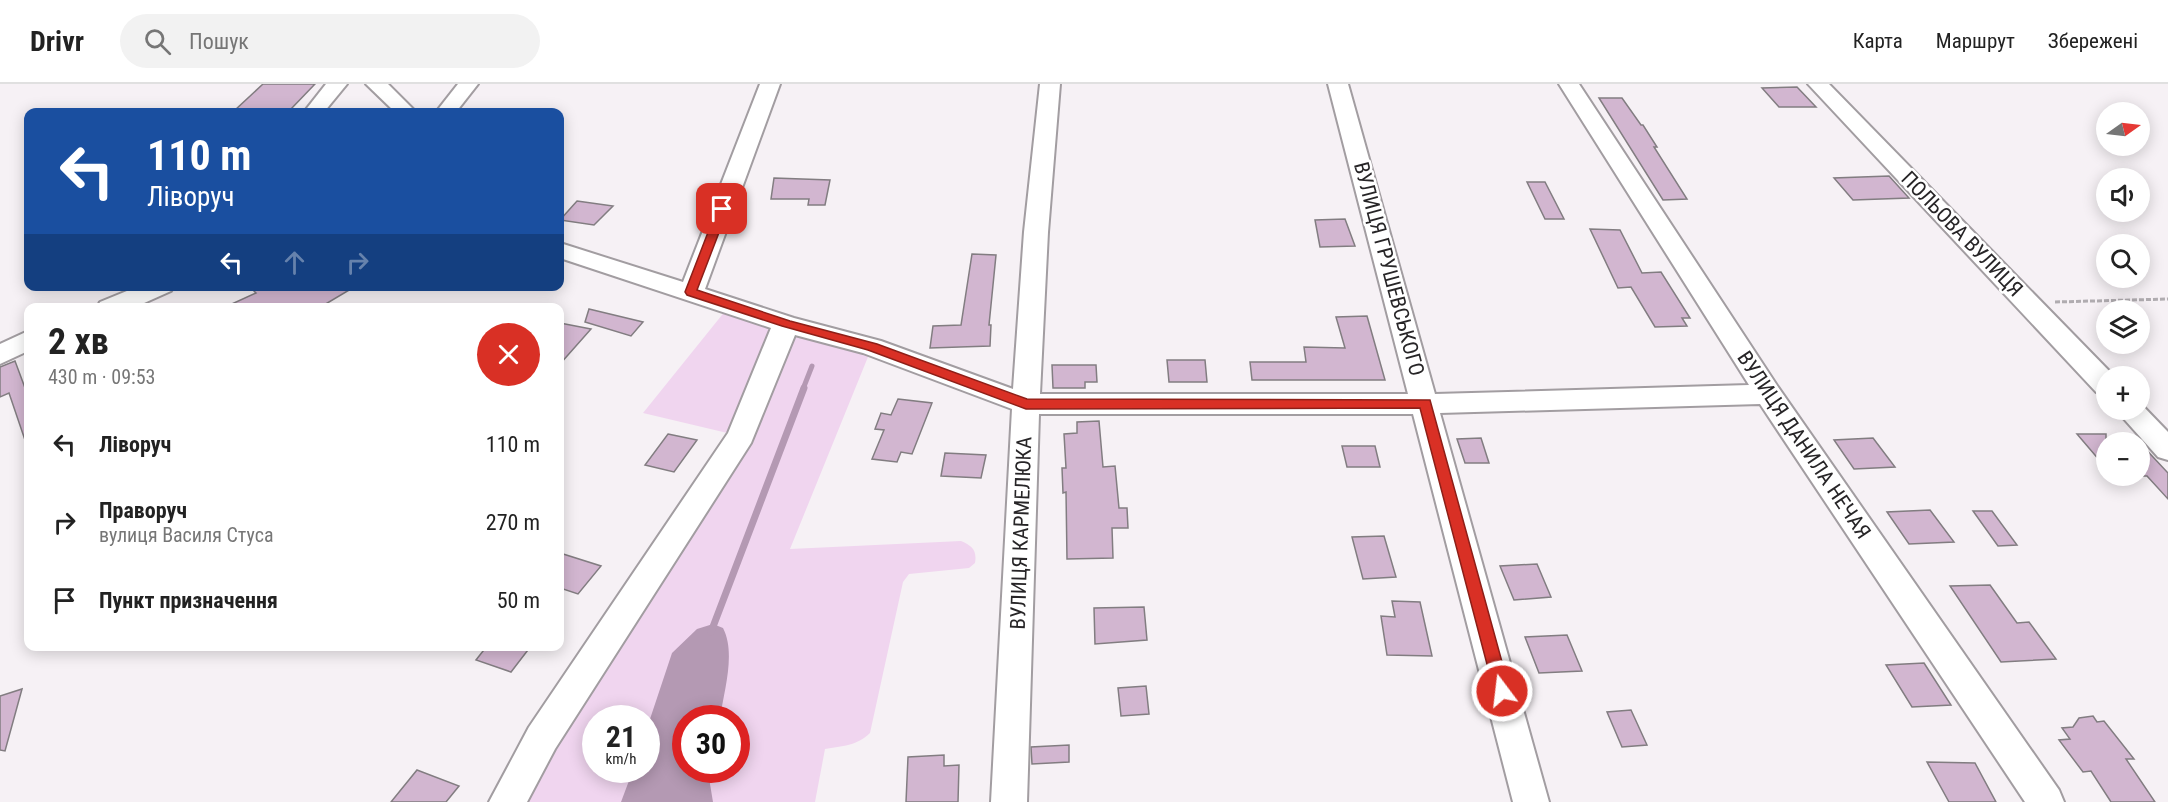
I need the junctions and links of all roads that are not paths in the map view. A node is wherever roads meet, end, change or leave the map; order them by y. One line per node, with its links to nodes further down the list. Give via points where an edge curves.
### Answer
1 (337, 84): 9 (street)
2 (376, 84): 10 (street)
3 (468, 84): 11 (street)
4 (770, 84): 14 (street)
5 (1050, 84): 21 (street, ВУЛИЦЯ КАРМЕЛЮКА)
6 (1338, 84): 22 (street, ВУЛИЦЯ ГРУШЕВСЬКОГО)
7 (1569, 84): 20 (street, ВУЛИЦЯ ДАНИЛА НЕЧАЯ)
8 (1818, 84): 19 (street, ПОЛЬОВА ВУЛИЦЯ)
9 (317, 108)
10 (402, 108)
11 (449, 108)
12 (564, 251): 14 (street)
13 (150, 291): 15 (street)
14 (691, 292): 16 (street)
15 (121, 303)
16 (786, 324): 21 (street, via 872,347); 25 (street, via 741,436 542,738)
17 (24, 342): 18 (street)
18 (0, 355)
19 (2096, 373)
20 (1768, 394): 22 (street); 28 (street, ВУЛИЦЯ ДАНИЛА НЕЧАЯ)
21 (1026, 404): 22 (street); 26 (street, ВУЛИЦЯ КАРМЕЛЮКА)
22 (1425, 404): 27 (street, ВУЛИЦЯ ГРУШЕВСЬКОГО)
23 (2140, 420): 24 (street)
24 (2168, 450)
25 (507, 802)
26 (1009, 802)
27 (1531, 802)
28 (2046, 802)

